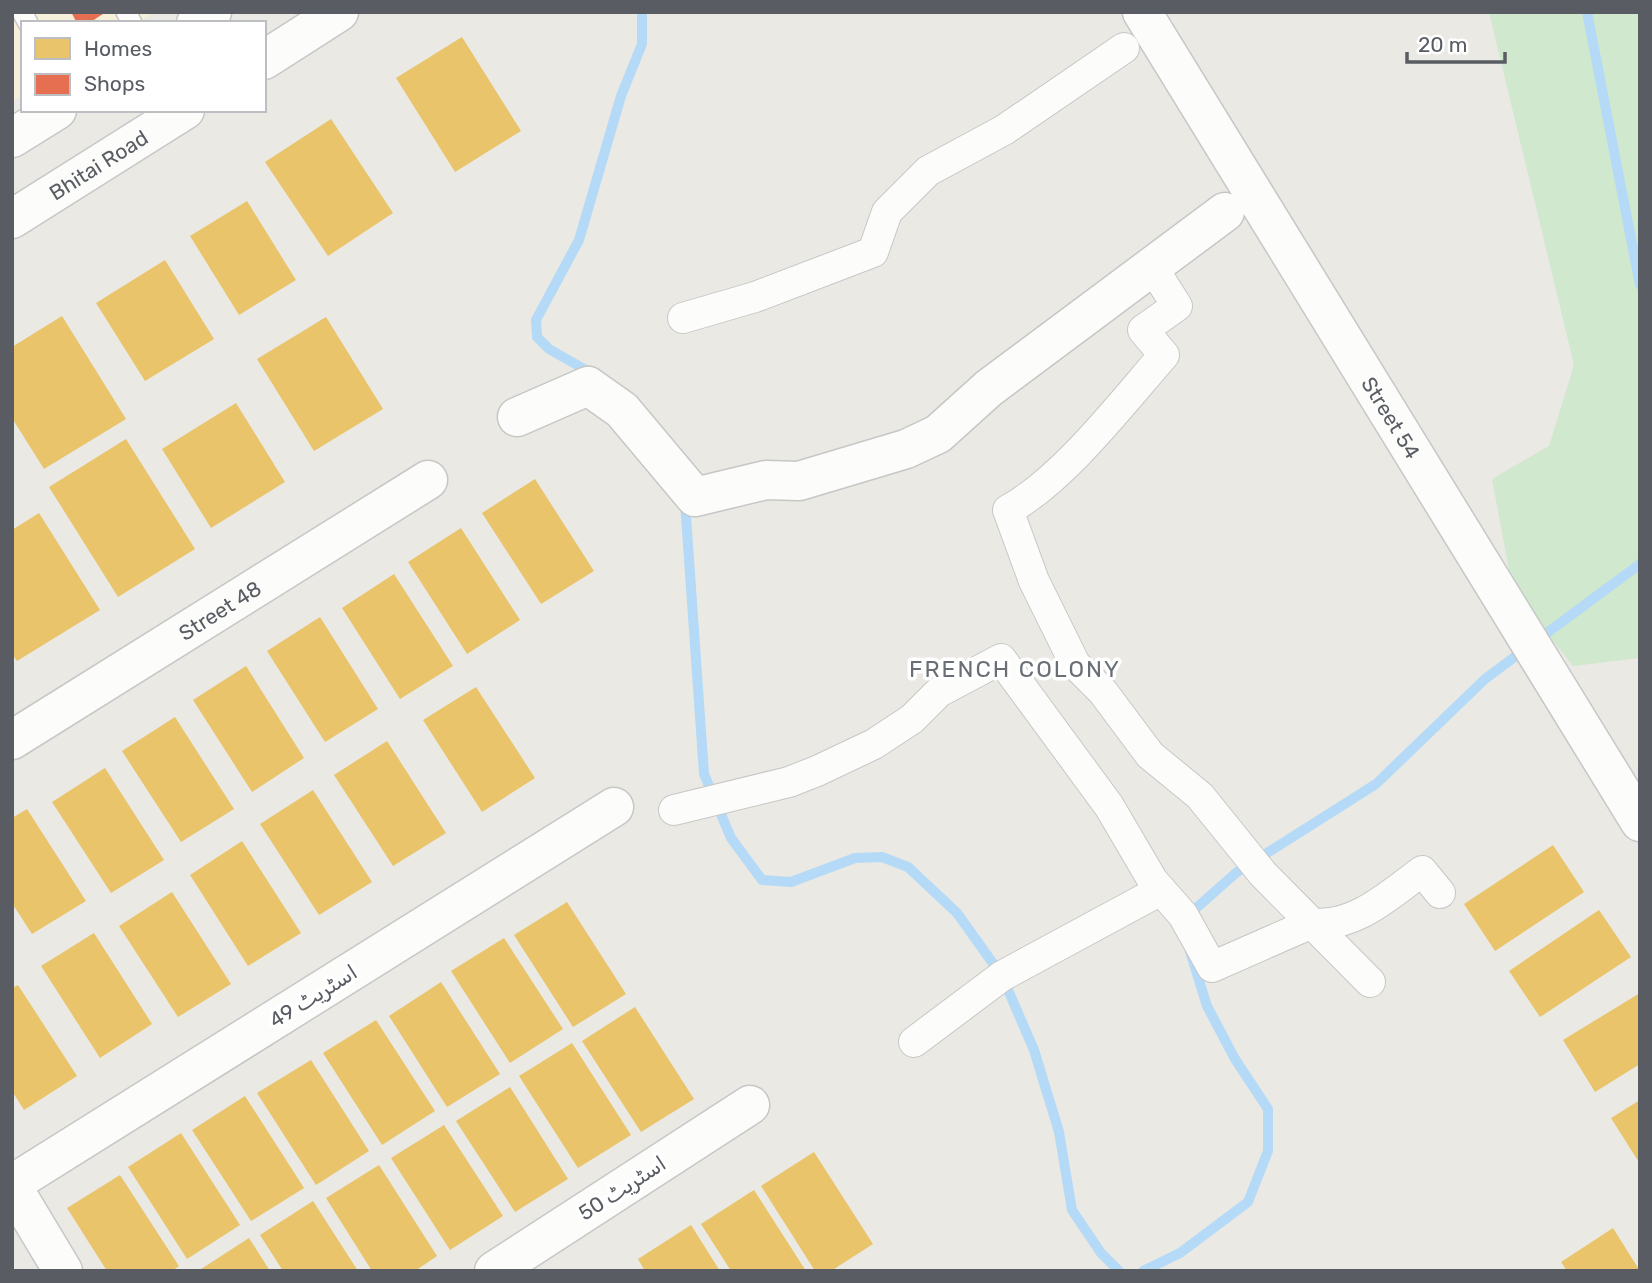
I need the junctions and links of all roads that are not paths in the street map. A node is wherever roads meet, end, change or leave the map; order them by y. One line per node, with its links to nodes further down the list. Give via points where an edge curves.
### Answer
1 (340, 12): 4 (street)
2 (1142, 12): 17 (street, Street 54)
3 (1124, 48): 11 (street, via 1004,130 928,170 887,212 873,252 768,293)
4 (266, 59)
5 (54, 112): 7 (street)
6 (181, 112): 9 (street, Bhitai Road)
7 (12, 138)
8 (1225, 212): 10 (street)
9 (12, 219)
10 (1151, 265): 12 (street, via 989,388 938,434 906,449 799,481 766,480 695,497 622,410 588,386); 20 (street, via 1177,306 1143,330 1164,355 1032,498 1008,510 1034,581 1075,664 1103,692 1150,755 1200,796 1254,864)
11 (684, 318)
12 (517, 417)
13 (428, 480): 14 (street, Street 48)
14 (12, 740)
15 (614, 807): 24 (street, اسٹریٹ 49)
16 (684, 808): 18 (street, via 789,782 874,744 912,719 939,692 1001,659 1102,796)
17 (1640, 822)
18 (1161, 890): 20 (street, via 1190,926 1212,967); 22 (street, via 1002,976)
19 (1440, 893): 20 (street, via 1422,872 1369,909 1328,926)
20 (1312, 923): 21 (street)
21 (1370, 982)
22 (914, 1042)
23 (750, 1105): 26 (street, اسٹریٹ 50)
24 (12, 1185): 25 (street)
25 (62, 1271)
26 (494, 1271)

